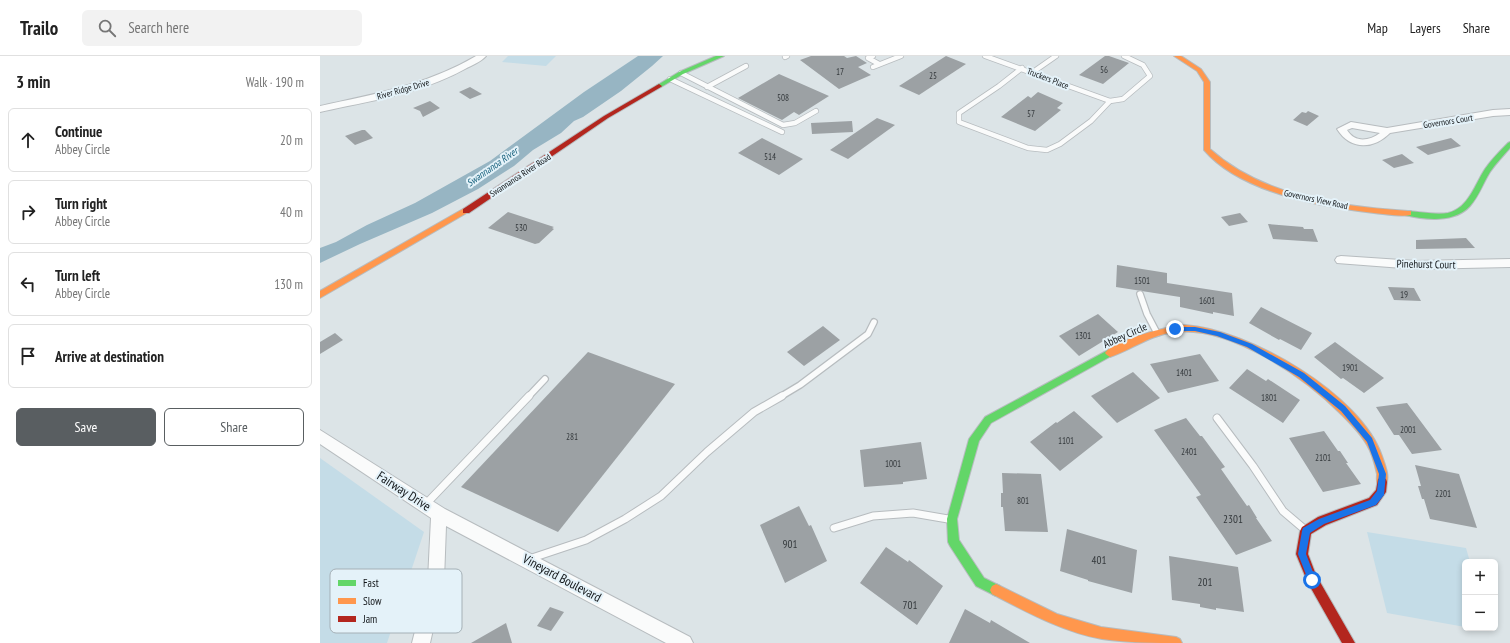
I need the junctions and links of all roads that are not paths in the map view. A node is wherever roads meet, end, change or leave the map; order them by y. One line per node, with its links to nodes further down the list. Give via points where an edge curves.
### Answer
1 (482, 56): 19 (street, River Ridge Drive, via 424,84)
2 (721, 56): 15 (street, Swannanoa River Road)
3 (873, 56): 9 (lane)
4 (901, 56): 10 (lane)
5 (985, 56): 13 (lane, Truckers Place)
6 (1056, 56): 14 (lane)
7 (1124, 56): 18 (lane, via 1141,61 1148,68 1150,76 1123,99)
8 (1177, 56): 24 (street, Governors View Road, via 1200,72 1207,82 1207,150 1220,163 1242,176 1282,192 1398,213 1450,215 1467,206 1474,198 1485,175)
9 (867, 57): 10 (lane)
10 (879, 64): 12 (lane)
11 (746, 66): 17 (lane)
12 (872, 67)
13 (1022, 68): 14 (lane, Truckers Place); 18 (lane, via 959,113 959,122 1028,148 1047,150 1060,144 1090,121)
14 (1032, 72): 18 (lane, Truckers Place)
15 (680, 73): 16 (street, Swannanoa River Road); 17 (lane)
16 (670, 79): 23 (lane); 28 (street, Swannanoa River Road, via 606,117 472,207)
17 (707, 87): 20 (lane, via 783,125 795,123)
18 (1110, 101)
19 (320, 109)
20 (816, 111)
21 (1510, 112): 22 (street, Governors Court)
22 (1387, 131)
23 (782, 132)
24 (1510, 144)
25 (1341, 260): 26 (street, Pinehurst Court, via 1416,265)
26 (1510, 263)
27 (1140, 294): 30 (lane, via 1148,319)
28 (320, 296)
29 (874, 322): 39 (lane, via 868,334 844,353 800,385 754,412 661,496 586,540)
30 (1157, 333): 36 (street, Abbey Circle, via 1118,349 988,420 974,439); 38 (street, Abbey Circle, via 1175,329 1195,329 1250,345 1302,375 1343,408 1370,440 1383,474 1381,492 1373,502 1322,521)
31 (545, 379): 34 (lane)
32 (1217, 418): 38 (lane, via 1283,511)
33 (320, 436): 34 (street, Fairway Drive)
34 (425, 505): 35 (street, Fairway Drive)
35 (439, 514): 39 (street, Vineyard Boulevard); 40 (street, Fairway Drive)
36 (952, 519): 37 (lane, via 913,513 873,516); 44 (street, Abbey Circle, via 954,542 980,582 1055,619 1102,633)
37 (834, 528)
38 (1306, 531): 45 (street, via 1302,554 1312,580)
39 (527, 560): 43 (street, Vineyard Boulevard)
40 (436, 569)
41 (423, 633): 42 (street, Fairway Drive)
42 (421, 643)
43 (684, 643)
44 (1176, 643)
45 (1349, 643)

